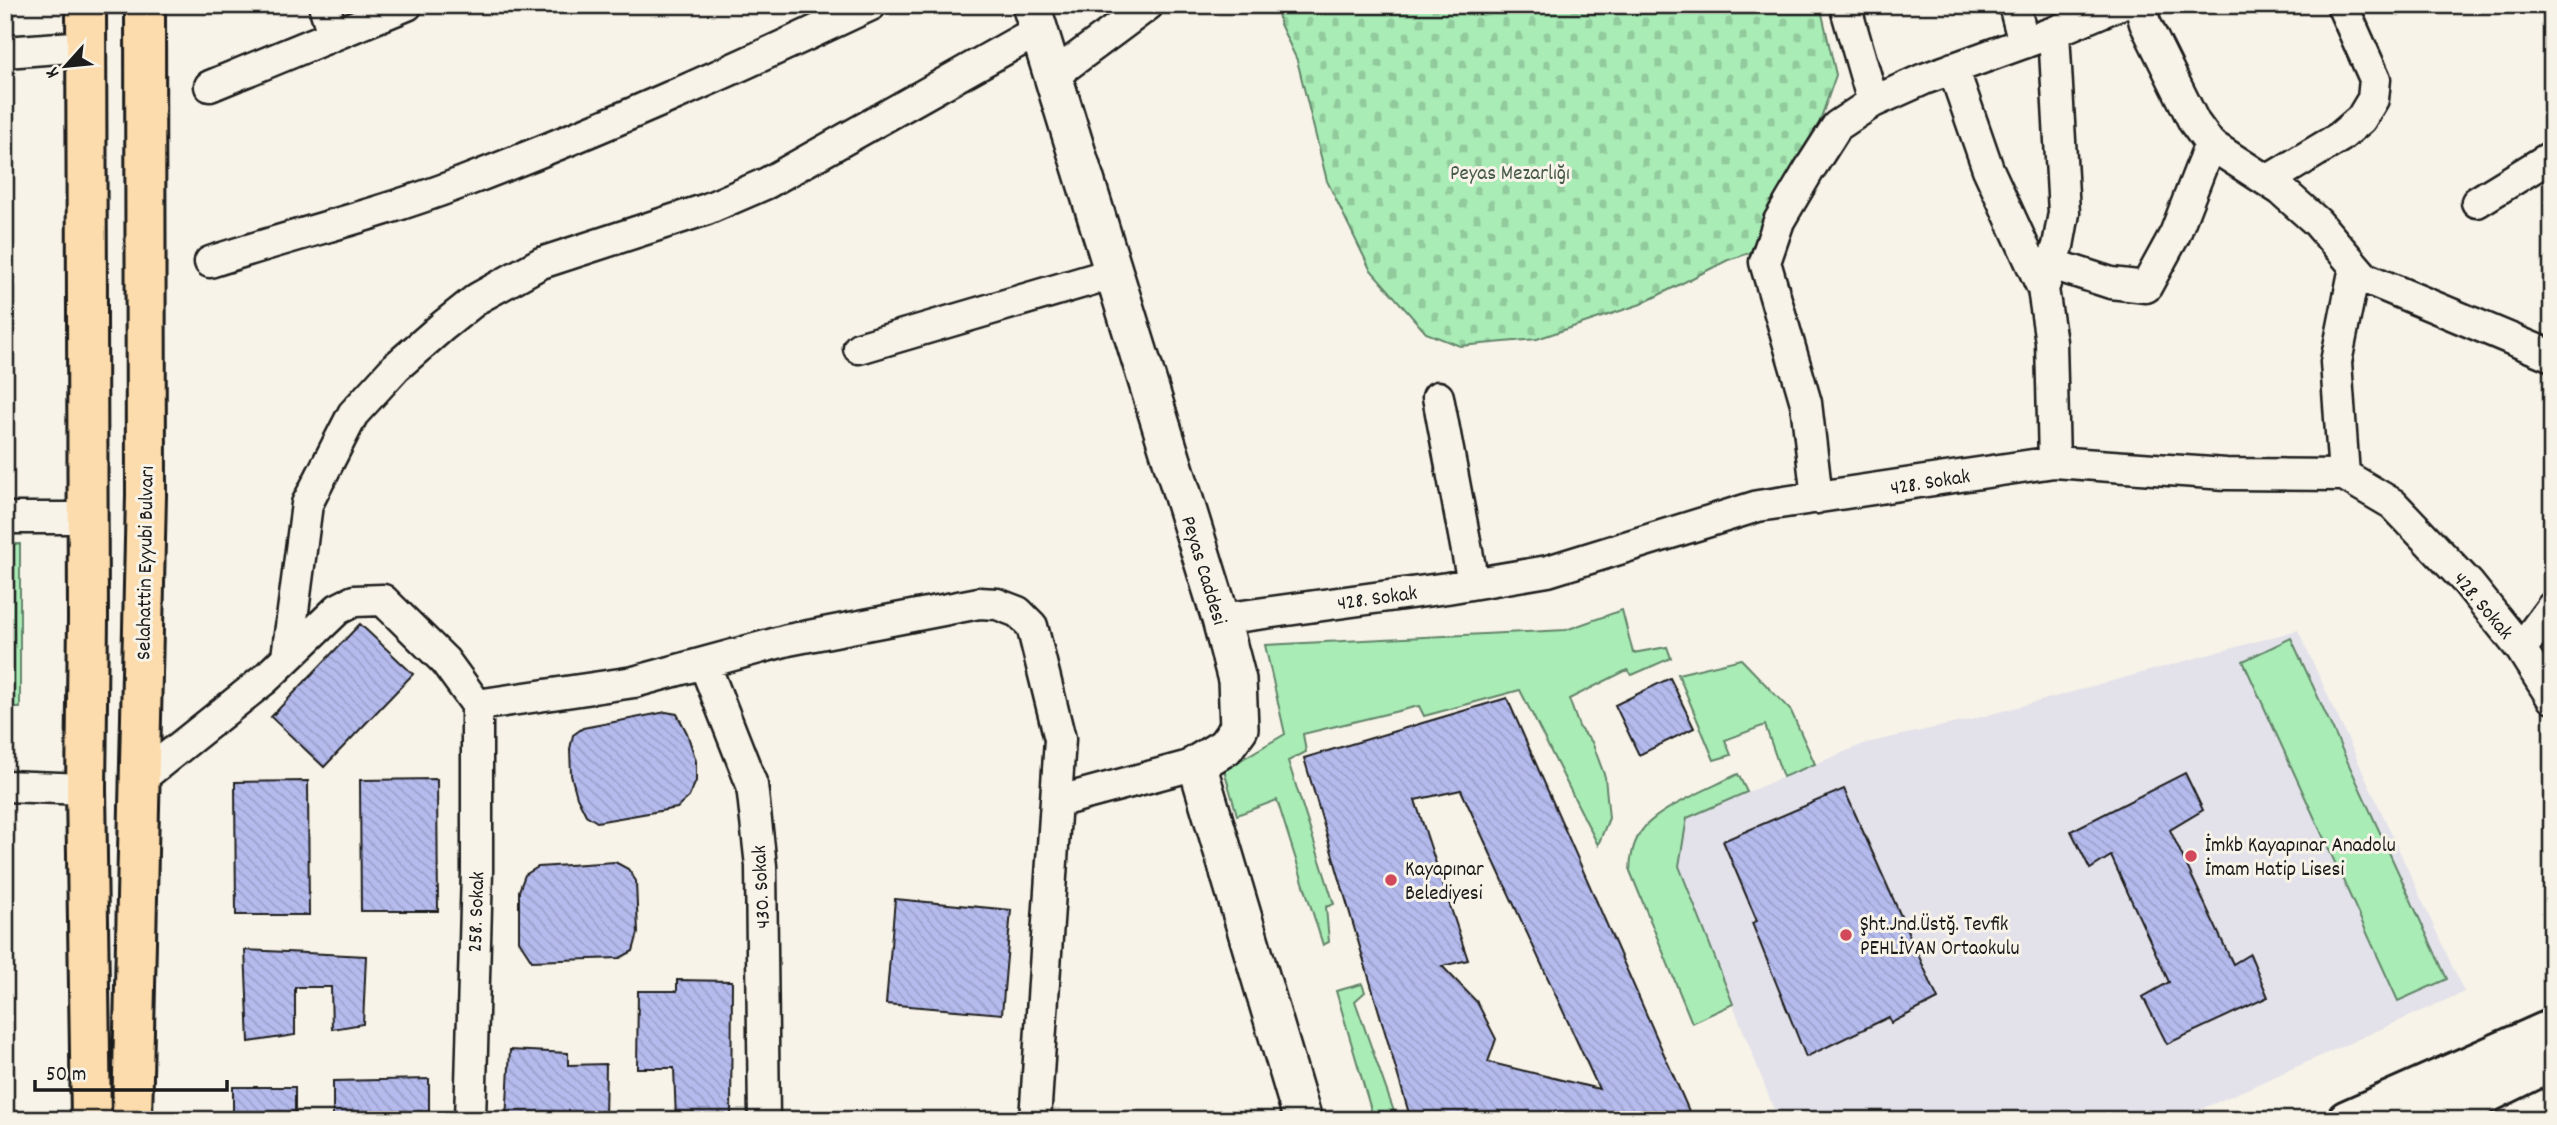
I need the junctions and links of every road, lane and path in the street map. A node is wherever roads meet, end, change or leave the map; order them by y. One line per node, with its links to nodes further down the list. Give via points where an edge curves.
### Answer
1 (86, 5): 16 (main road)
2 (145, 5): 47 (main road, Selahattin Eyyubi Bulvarı, via 146,495)
3 (324, 5): 14 (street)
4 (407, 5): 14 (street)
5 (871, 5): 26 (street, via 739,67 455,185)
6 (1148, 5): 19 (street)
7 (1845, 5): 21 (street)
8 (2014, 5): 15 (street)
9 (2119, 5): 13 (street)
10 (2140, 5): 22 (street, via 2188,111)
11 (2342, 5): 24 (street, via 2375,79 2373,99 2361,119 2340,137)
12 (1035, 18): 19 (street, Peyas Caddesi); 42 (street, via 767,183 707,209 541,262 478,298 443,326 353,414 307,504)
13 (2054, 32): 15 (street); 29 (street, via 2064,213)
14 (333, 36): 20 (street)
15 (2024, 43): 18 (street)
16 (86, 46): 17 (street); 37 (main road)
17 (5, 52)
18 (1953, 68): 21 (street); 29 (street, via 1988,169)
19 (1054, 75): 28 (street, Peyas Caddesi)
20 (210, 86)
21 (1873, 102): 35 (street, via 1837,126 1779,220 1765,262 1806,403)
22 (2210, 144): 24 (street); 29 (street, via 2175,234 2147,287)
23 (2552, 156): 25 (street)
24 (2267, 181): 27 (street, via 2317,222)
25 (2477, 202)
26 (210, 262)
27 (2355, 267): 31 (street, via 2365,278); 34 (street, via 2336,362)
28 (1114, 273): 30 (street); 40 (street, Peyas Caddesi)
29 (2047, 276): 33 (street)
30 (859, 348)
31 (2552, 356)
32 (1438, 397): 38 (street)
33 (2054, 462): 34 (street, 428. Sokak, via 2226,474); 35 (street, 428. Sokak)
34 (2344, 475): 41 (street, 428. Sokak, via 2393,504 2468,583)
35 (1816, 498): 38 (street, 428. Sokak, via 1758,506 1548,571)
36 (5, 518): 37 (street)
37 (88, 518): 49 (main road)
38 (1473, 583): 40 (street, 428. Sokak)
39 (2552, 607): 41 (street)
40 (1221, 619): 46 (street, Peyas Caddesi, via 1237,680 1239,728 1225,747)
41 (2521, 649): 44 (street, 428. Sokak)
42 (287, 657): 45 (street, via 338,609 354,601 383,600 446,661); 47 (street)
43 (704, 663): 45 (street, via 634,682); 50 (street, via 788,640 979,603 1018,612 1032,626 1060,739); 56 (street, 430. Sokak, via 752,785 761,866)
44 (2552, 698)
45 (477, 705): 55 (street, 258. Sokak)
46 (1196, 764): 50 (street); 58 (street)
47 (140, 779): 54 (main road, Selahattin Eyyubi Bulvarı)
48 (5, 786): 49 (street)
49 (86, 789): 53 (main road)
50 (1056, 802): 57 (street)
51 (2552, 1029): 59 (main road)
52 (2552, 1061): 60 (main road)
53 (91, 1120)
54 (132, 1120)
55 (470, 1120)
56 (764, 1120)
57 (1035, 1120)
58 (1303, 1120)
59 (2347, 1120)
60 (2432, 1120)

